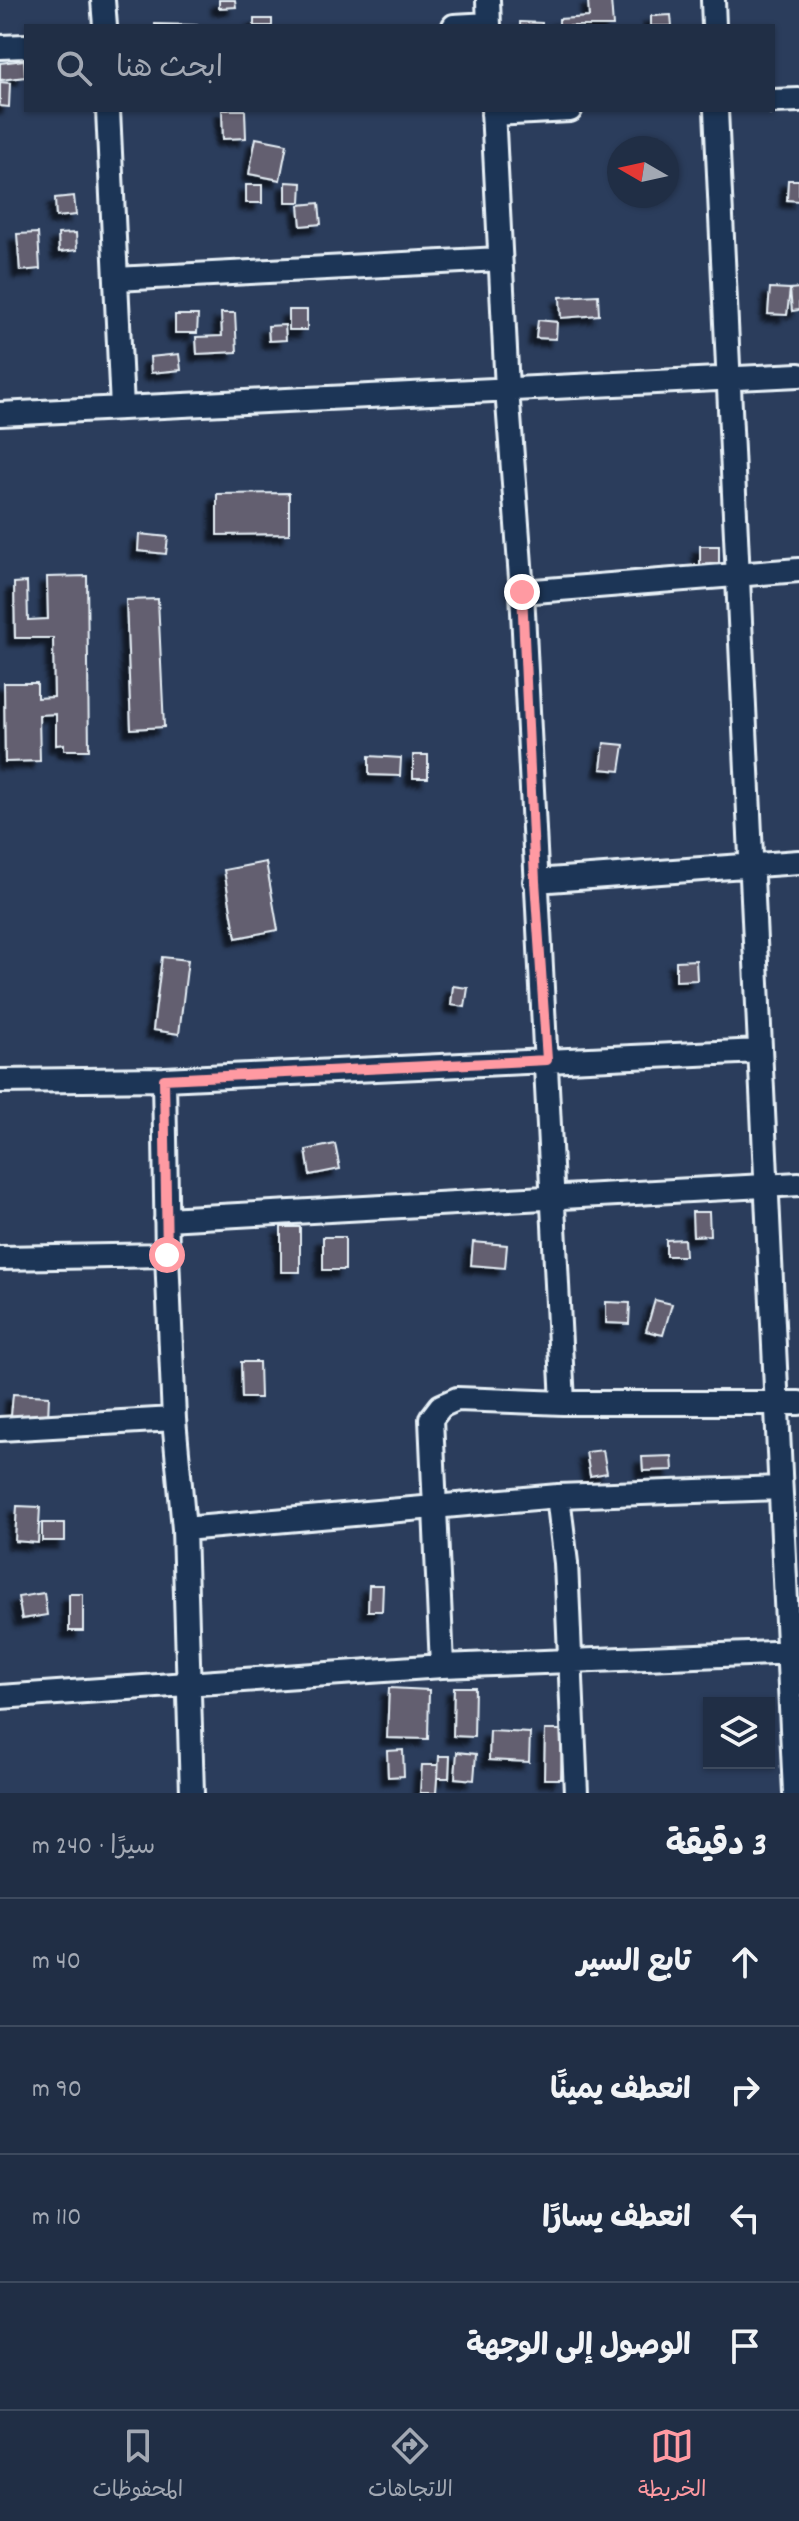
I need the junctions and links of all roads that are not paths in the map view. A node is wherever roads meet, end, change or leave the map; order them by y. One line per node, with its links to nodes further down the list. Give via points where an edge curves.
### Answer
1 (103, 0): 4 (street)
2 (488, 0): 5 (street)
3 (713, 0): 6 (street)
4 (105, 24)
5 (489, 24)
6 (714, 24)
7 (24, 46): 8 (street)
8 (0, 47)
9 (799, 100): 10 (street)
10 (775, 101)
11 (108, 112): 15 (street)
12 (493, 112): 14 (street)
13 (716, 112): 17 (street)
14 (500, 259): 15 (street); 18 (street)
15 (116, 279): 19 (street)
16 (799, 375): 17 (street)
17 (728, 378): 18 (street); 22 (street)
18 (507, 389): 19 (street); 23 (street)
19 (122, 408): 20 (street)
20 (0, 414)
21 (799, 570): 22 (street)
22 (736, 576): 23 (street); 25 (street)
23 (522, 592): 26 (street)
24 (799, 862): 25 (street)
25 (751, 864): 26 (street); 27 (street)
26 (535, 881): 28 (street)
27 (760, 1051): 28 (street); 32 (street)
28 (547, 1060): 29 (street); 33 (street)
29 (164, 1079): 30 (street); 34 (street)
30 (0, 1081)
31 (799, 1184): 32 (street)
32 (766, 1186): 33 (street); 38 (street)
33 (554, 1199): 34 (street); 37 (street)
34 (166, 1219): 35 (street)
35 (167, 1255): 36 (street); 39 (street)
36 (0, 1258)
37 (563, 1403): 38 (street); 43 (street, via 457,1399 441,1406 431,1419)
38 (789, 1403): 41 (street)
39 (174, 1419): 40 (street); 44 (street)
40 (0, 1429)
41 (779, 1488): 42 (street); 45 (street)
42 (558, 1496): 43 (street); 46 (street)
43 (434, 1506): 44 (street); 47 (street)
44 (184, 1529): 48 (street)
45 (794, 1652): 46 (street); 52 (street)
46 (570, 1659): 47 (street); 51 (street)
47 (442, 1666): 48 (street)
48 (187, 1682): 49 (street); 50 (street)
49 (0, 1697)
50 (192, 1793)
51 (576, 1793)
52 (795, 1793)

